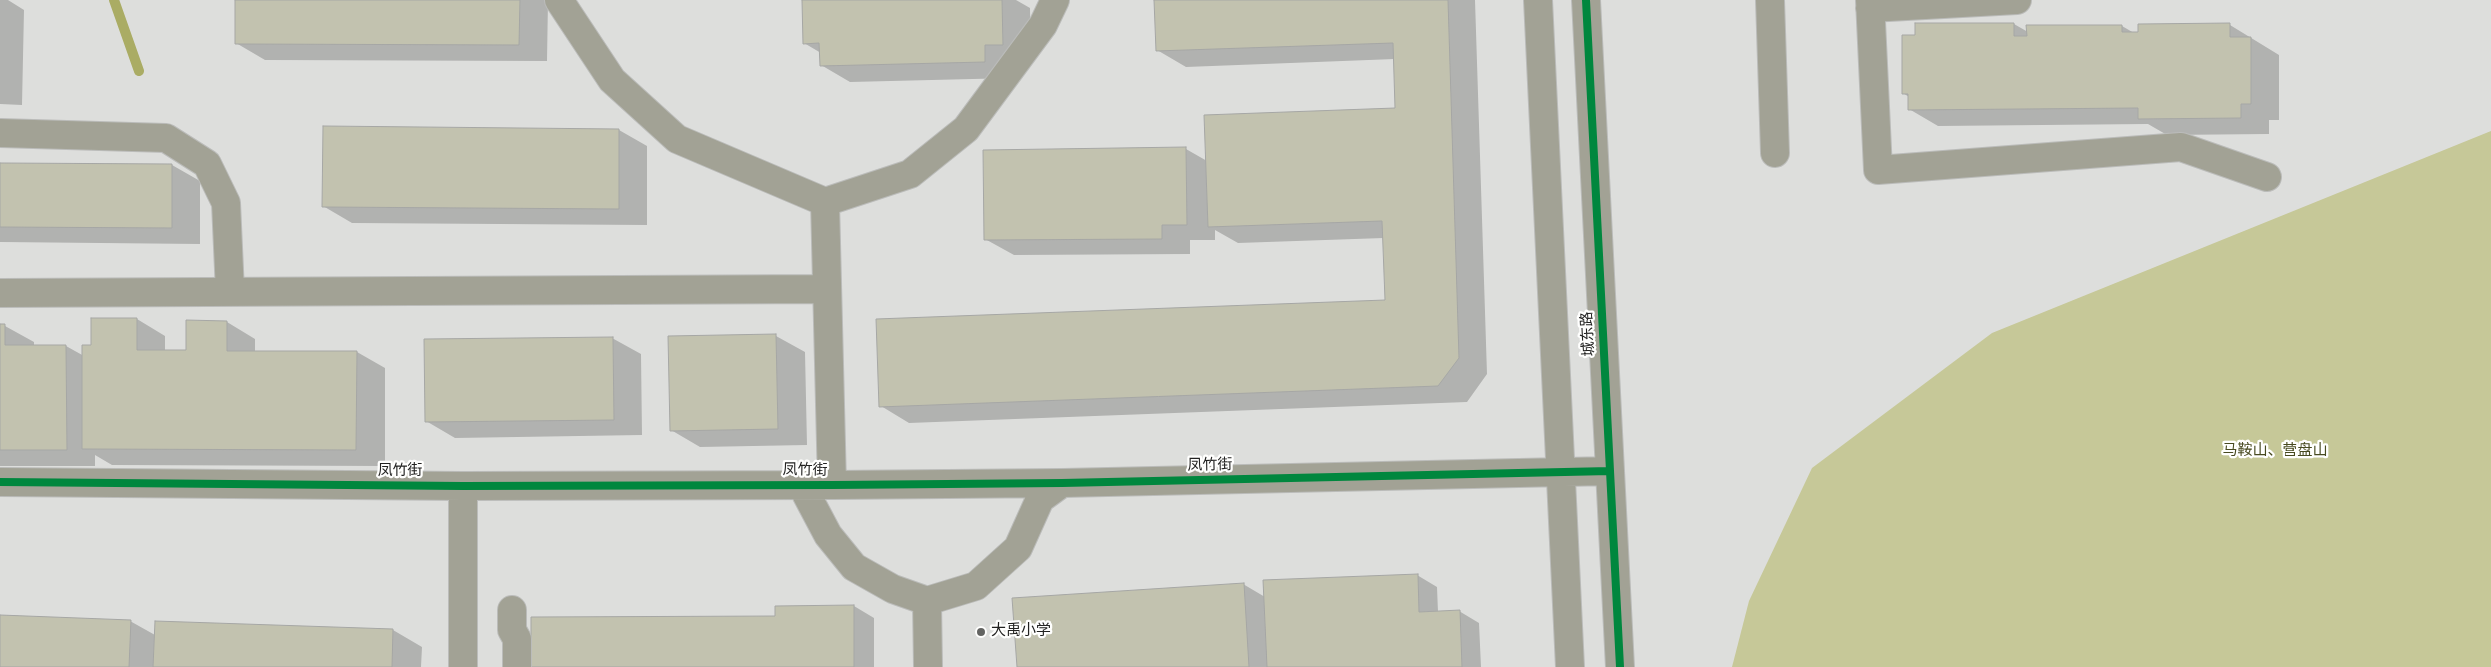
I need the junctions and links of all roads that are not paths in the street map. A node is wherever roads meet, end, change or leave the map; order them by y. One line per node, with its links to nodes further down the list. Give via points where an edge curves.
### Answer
1 (559, 0): 11 (street, via 612,80 677,139)
2 (1056, 0): 11 (street, via 1043,25 966,129 910,174)
3 (1538, 0): 16 (street)
4 (1586, 0): 15 (street, 城东路)
5 (1770, 0): 9 (street)
6 (2017, 0): 7 (street)
7 (1870, 4): 10 (street, via 1878,170 2181,147)
8 (0, 133): 14 (street, via 166,138 207,164 226,204)
9 (1775, 153)
10 (2267, 177)
11 (825, 202): 12 (street)
12 (826, 289): 14 (street); 20 (street)
13 (0, 292): 14 (street)
14 (230, 292)
15 (1610, 471): 16 (street, 凤竹街); 28 (street, 城东路)
16 (1561, 472): 18 (street, 凤竹街); 27 (street)
17 (0, 482): 21 (street, 凤竹街)
18 (1062, 483): 20 (street, 凤竹街); 22 (street, via 1040,499 1018,548 983,580 976,586)
19 (801, 484): 20 (street, 凤竹街); 21 (street, 凤竹街); 22 (street, via 828,535 854,567 893,589)
20 (832, 485)
21 (464, 486): 24 (street)
22 (927, 602): 26 (street)
23 (512, 610): 25 (street)
24 (463, 667)
25 (517, 667)
26 (928, 667)
27 (1570, 667)
28 (1620, 667)

